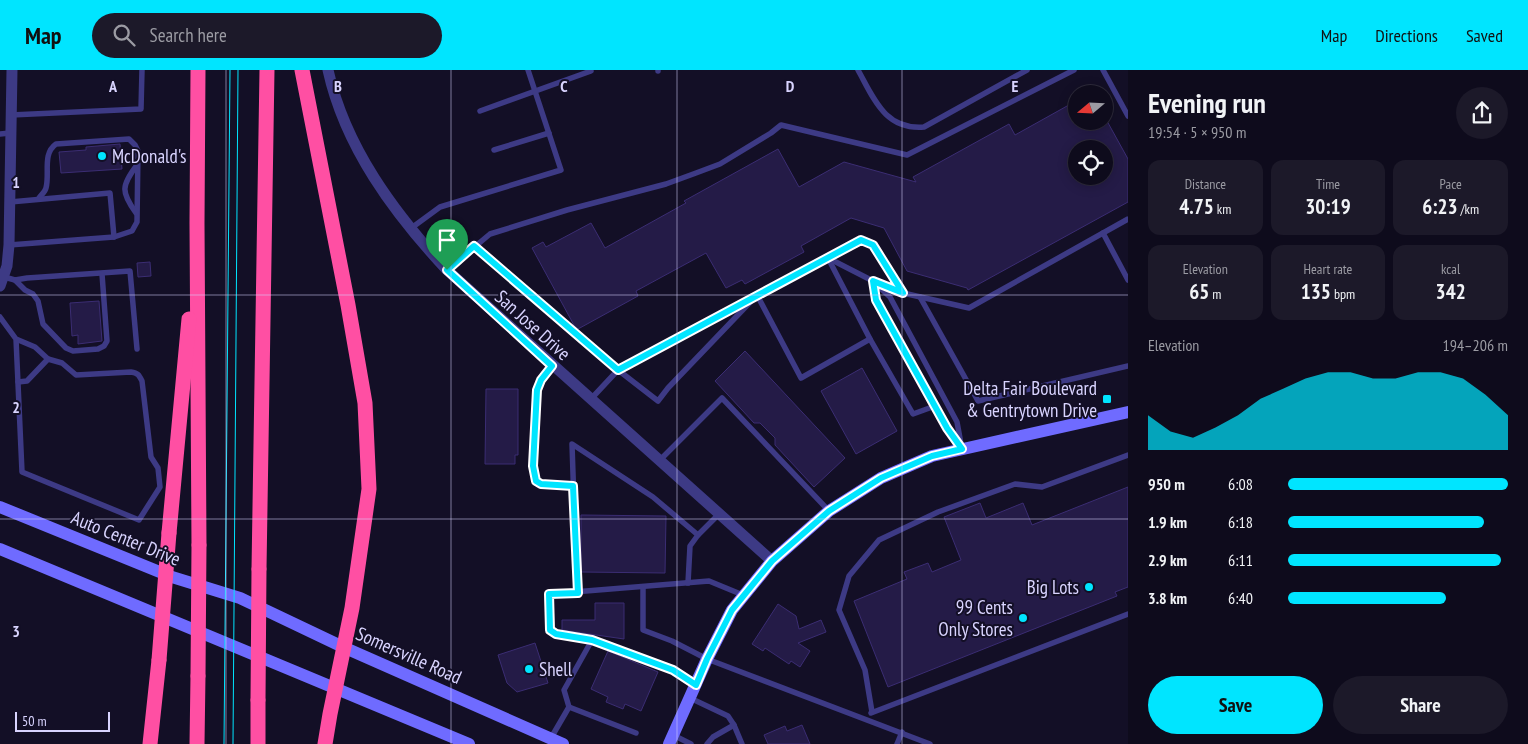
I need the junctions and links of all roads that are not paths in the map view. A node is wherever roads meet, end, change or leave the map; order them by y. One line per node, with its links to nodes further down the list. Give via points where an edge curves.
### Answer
1 (12, 70): 2 (lane); 16 (street)
2 (17, 70)
3 (142, 70): 16 (lane, via 140,109)
4 (198, 70): 26 (highway)
5 (267, 70): 86 (highway, bridge)
6 (302, 70): 71 (highway, via 365,403 370,489)
7 (328, 70): 27 (street, San Jose Drive, via 347,126 368,171)
8 (528, 70): 14 (lane)
9 (858, 70): 10 (lane, via 888,117 912,128 924,127)
10 (1027, 70)
11 (1074, 70): 31 (lane, via 907,155 781,124 712,167 666,184 490,234)
12 (1103, 70): 17 (lane)
13 (591, 71): 14 (lane)
14 (535, 91): 15 (lane); 18 (lane)
15 (480, 110)
16 (11, 115): 19 (street)
17 (1128, 116)
18 (549, 132): 20 (lane); 27 (lane, via 561,170 440,207)
19 (5, 134): 23 (street)
20 (494, 150)
21 (137, 165): 22 (lane, via 138,151 129,139 56,144 50,148 46,190); 24 (lane); 24 (lane, via 126,179 124,189)
22 (39, 198): 23 (lane); 29 (lane, via 110,193)
23 (9, 202): 30 (street)
24 (136, 213): 29 (lane, via 137,222 132,231)
25 (1128, 219): 28 (lane)
26 (197, 223): 84 (highway, bridge); 85 (highway, bridge, via 200,545)
27 (410, 229): 33 (street, San Jose Drive)
28 (1103, 233): 36 (lane); 41 (lane, via 969,308)
29 (114, 237): 30 (lane)
30 (9, 245): 38 (street)
31 (474, 246): 33 (lane); 49 (lane)
32 (828, 258): 37 (lane); 39 (lane, via 861,240 873,245); 40 (lane); 44 (lane)
33 (447, 270): 47 (street, San Jose Drive)
34 (102, 274): 35 (lane); 35 (lane, via 107,341 98,349 74,351 66,348 43,324 38,301); 45 (lane, via 130,271)
35 (16, 280): 38 (lane)
36 (1128, 280)
37 (873, 281): 39 (lane); 52 (lane, via 876,300); 54 (lane, via 890,297 957,422)
38 (2, 282)
39 (903, 293): 41 (lane)
40 (757, 295): 44 (lane, via 801,378); 49 (lane); 49 (lane, via 658,400)
41 (920, 297): 48 (lane, via 978,401)
42 (0, 317): 43 (lane)
43 (16, 339): 46 (lane, via 36,347); 50 (lane)
44 (870, 339): 52 (lane, via 913,414)
45 (137, 349)
46 (48, 359): 50 (lane, via 27,380); 50 (lane, via 62,363 76,375 131,372 140,376 151,457 158,468 160,487 139,520 22,472)
47 (552, 366): 51 (street, San Jose Drive); 57 (lane, via 537,390 533,466 536,481 541,484)
48 (1128, 366)
49 (618, 370): 51 (lane)
50 (18, 382)
51 (590, 400): 56 (street, San Jose Drive)
52 (935, 406): 54 (lane)
53 (1128, 412): 54 (main road)
54 (962, 449): 59 (main road, via 932,456 881,478)
55 (1128, 454): 77 (lane, via 1042,487 1015,484 938,512 879,540 850,576 839,610 865,670)
56 (659, 461): 59 (lane, via 722,398); 60 (street, San Jose Drive)
57 (573, 486): 61 (lane, via 572,444 653,497); 66 (lane)
58 (0, 507): 68 (main road, Auto Center Drive, via 172,578)
59 (829, 511): 63 (main road)
60 (719, 514): 61 (lane); 63 (street, San Jose Drive)
61 (698, 535): 64 (lane, via 690,546)
62 (0, 548): 74 (main road)
63 (772, 561): 67 (main road)
64 (688, 583): 65 (lane); 67 (lane, via 709,580)
65 (643, 587): 66 (lane); 72 (lane, via 643,630)
66 (578, 593): 70 (lane, via 549,594 550,630 556,634)
67 (743, 595): 72 (main road)
68 (240, 598): 71 (main road, Somersville Road)
69 (1128, 614): 77 (lane)
70 (592, 640): 73 (lane, via 673,670); 76 (lane, via 564,690)
71 (343, 647): 74 (highway); 82 (main road, Somersville Road)
72 (707, 659): 73 (main road); 78 (lane)
73 (696, 685): 75 (main road)
74 (335, 689): 87 (highway); 88 (main road)
75 (690, 698): 79 (lane, via 728,716); 83 (main road)
76 (569, 707): 81 (lane); 82 (lane)
77 (872, 712): 78 (lane)
78 (862, 717): 80 (lane)
79 (734, 725): 91 (lane); 92 (lane)
80 (902, 732): 93 (lane); 94 (lane)
81 (636, 733)
82 (551, 738): 89 (main road, Somersville Road)
83 (671, 739): 90 (lane)
84 (150, 744)
85 (197, 744)
86 (258, 744)
87 (325, 744)
88 (470, 744)
89 (563, 744)
90 (691, 744)
91 (707, 744)
92 (742, 744)
93 (897, 744)
94 (930, 744)

